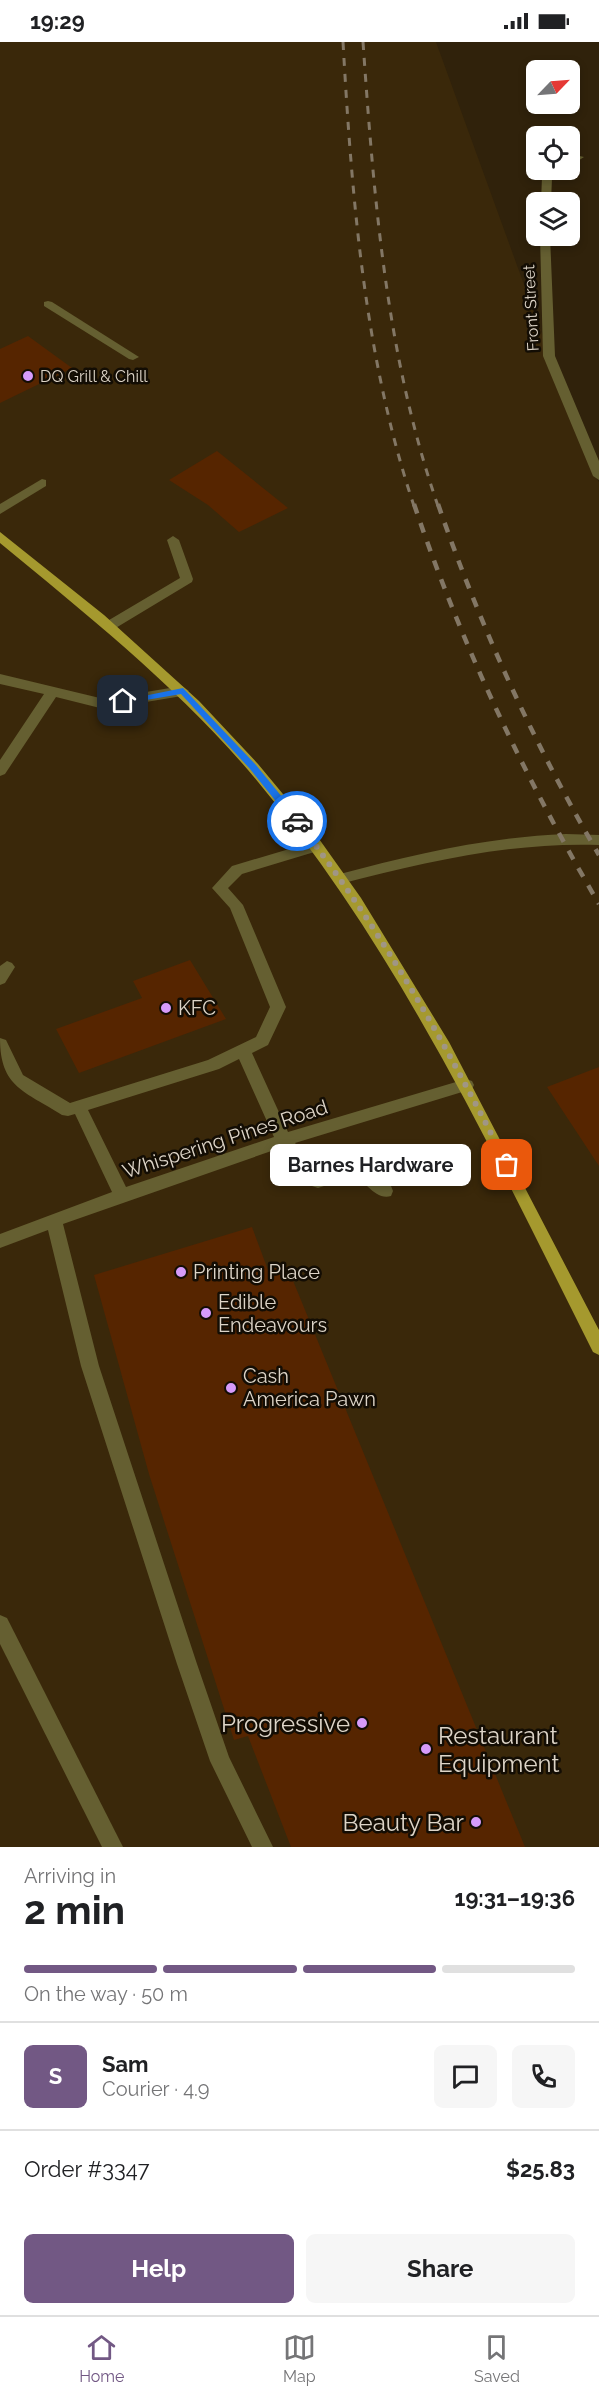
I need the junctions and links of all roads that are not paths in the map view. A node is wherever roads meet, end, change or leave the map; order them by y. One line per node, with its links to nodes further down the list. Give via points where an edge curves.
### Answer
1 (545, 246): 5 (street, Front Street, via 549,356)
2 (48, 304): 3 (street)
3 (133, 357)
4 (599, 439): 5 (street)
5 (586, 443): 6 (street, Front Street)
6 (599, 476)
7 (42, 483): 8 (street)
8 (0, 510)
9 (0, 536): 11 (main road)
10 (173, 540): 11 (street, via 188,579)
11 (109, 626): 13 (main road)
12 (0, 679): 14 (street)
13 (183, 691): 14 (street, via 104,704); 17 (main road, via 253,767)
14 (52, 692): 15 (street)
15 (0, 771)
16 (599, 840): 18 (street, via 559,837 463,849)
17 (316, 846): 18 (main road); 20 (street, via 237,870 219,888 236,905 278,1007 262,1041)
18 (340, 879): 21 (main road, via 406,980)
19 (0, 1044): 22 (street, via 17,1079 68,1110)
20 (243, 1050): 22 (street, via 213,1065); 23 (street)
21 (466, 1085): 23 (street, Whispering Pines Road); 30 (main road)
22 (79, 1107): 27 (street)
23 (284, 1141): 24 (street); 27 (street, Whispering Pines Road)
24 (306, 1167): 25 (street); 26 (street, via 328,1158 358,1168)
25 (318, 1181)
26 (385, 1191)
27 (122, 1195): 28 (street, Whispering Pines Road)
28 (54, 1221): 29 (street, Whispering Pines Road); 33 (street, via 90,1366 190,1675 219,1761)
29 (0, 1241)
30 (599, 1347)
31 (0, 1624): 32 (street)
32 (113, 1847)
33 (263, 1847)

